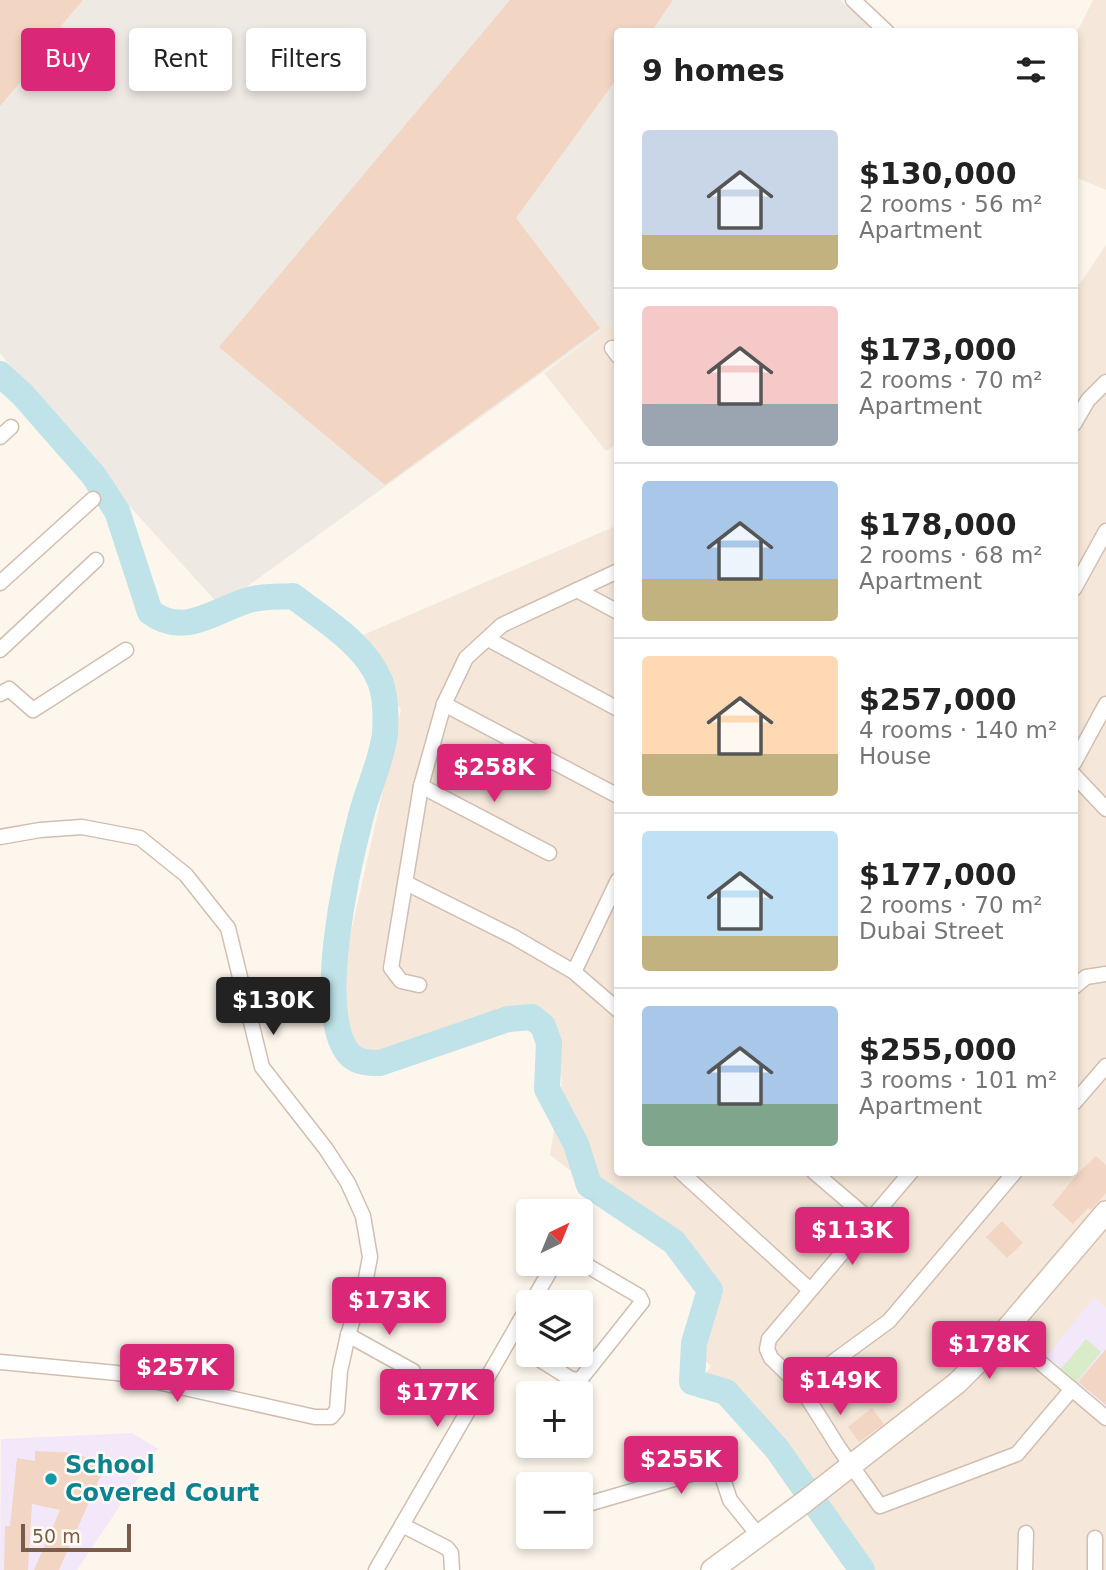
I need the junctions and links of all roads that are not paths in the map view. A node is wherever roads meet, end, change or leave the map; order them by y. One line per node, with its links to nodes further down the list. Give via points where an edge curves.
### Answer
1 (853, 0): 2 (street)
2 (883, 28)
3 (1106, 382): 4 (street)
4 (1078, 417)
5 (93, 499): 10 (street)
6 (1106, 531): 9 (street)
7 (96, 560): 14 (street)
8 (614, 573): 11 (street)
9 (1078, 582)
10 (0, 583)
11 (577, 590): 12 (street); 13 (street, via 502,625)
12 (614, 610)
13 (488, 639): 17 (street, via 466,658); 19 (street)
14 (0, 650)
15 (127, 650): 16 (street, via 33,710 9,689)
16 (0, 694)
17 (444, 704): 22 (street); 23 (street)
18 (1106, 704): 20 (street)
19 (614, 707)
20 (1078, 756)
21 (1078, 779): 24 (street)
22 (421, 786): 26 (street); 27 (street)
23 (614, 794)
24 (1106, 809)
25 (0, 837): 46 (street, via 82,827 139,838 186,875 228,928 262,1068 326,1149 363,1216 370,1257)
26 (549, 853)
27 (406, 883): 29 (street); 31 (street, via 391,968 401,981)
28 (614, 888): 29 (street)
29 (574, 972): 33 (street)
30 (1106, 974): 32 (street)
31 (419, 985)
32 (1078, 985)
33 (614, 1007)
34 (1106, 1066): 35 (street)
35 (1078, 1098)
36 (685, 1176): 43 (street)
37 (819, 1176): 41 (street)
38 (907, 1176): 41 (street)
39 (1012, 1176): 54 (street, via 889,1321)
40 (1106, 1212): 45 (street)
41 (869, 1219): 43 (street)
42 (593, 1269): 50 (street, via 642,1302)
43 (810, 1290): 54 (street, via 769,1339 767,1349)
44 (516, 1327): 47 (street)
45 (1004, 1332): 55 (street); 57 (street, via 957,1384)
46 (348, 1335): 49 (street, via 337,1410 331,1417 117,1373); 53 (street)
47 (508, 1341): 48 (street); 59 (street)
48 (516, 1346)
49 (0, 1362)
50 (593, 1364)
51 (550, 1367): 52 (street, via 571,1380 580,1380)
52 (590, 1367)
53 (413, 1371)
54 (800, 1386): 57 (street)
55 (1072, 1389): 56 (street); 57 (street, via 1017,1454 880,1506)
56 (1106, 1418)
57 (851, 1465): 61 (street)
58 (593, 1503): 61 (street, via 715,1467 730,1500)
59 (402, 1525): 63 (street); 64 (street, via 447,1548)
60 (1026, 1533): 66 (street)
61 (759, 1536): 65 (street)
62 (1095, 1538): 67 (street)
63 (376, 1570)
64 (452, 1570)
65 (712, 1570)
66 (1025, 1570)
67 (1095, 1570)

